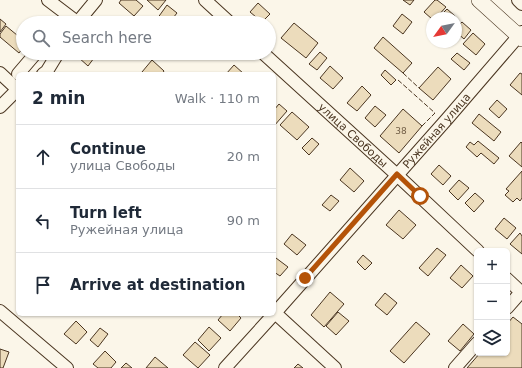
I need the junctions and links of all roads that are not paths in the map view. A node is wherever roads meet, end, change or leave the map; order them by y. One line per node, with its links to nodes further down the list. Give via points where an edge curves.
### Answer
1 (48, 0): 7 (street)
2 (96, 0): 8 (street)
3 (205, 0): 9 (street)
4 (478, 0): 10 (main road)
5 (518, 0): 6 (street)
6 (522, 4)
7 (68, 16)
8 (83, 16)
9 (222, 16)
10 (521, 36): 20 (street, Ружейная улица)
11 (32, 60): 14 (street)
12 (53, 60): 15 (street)
13 (271, 60): 20 (street, улица Свободы)
14 (24, 72)
15 (45, 72)
16 (0, 73): 17 (street)
17 (16, 82)
18 (16, 84): 19 (street)
19 (0, 107)
20 (397, 174): 21 (street, улица Свободы); 26 (street, Ружейная улица)
21 (475, 248)
22 (510, 282): 23 (street)
23 (522, 292): 24 (street)
24 (510, 305)
25 (0, 311): 30 (street)
26 (276, 311)
27 (276, 315): 32 (street)
28 (271, 316): 31 (street, Ружейная улица)
29 (474, 346): 33 (street)
30 (67, 368)
31 (225, 368)
32 (335, 368)
33 (455, 368)

